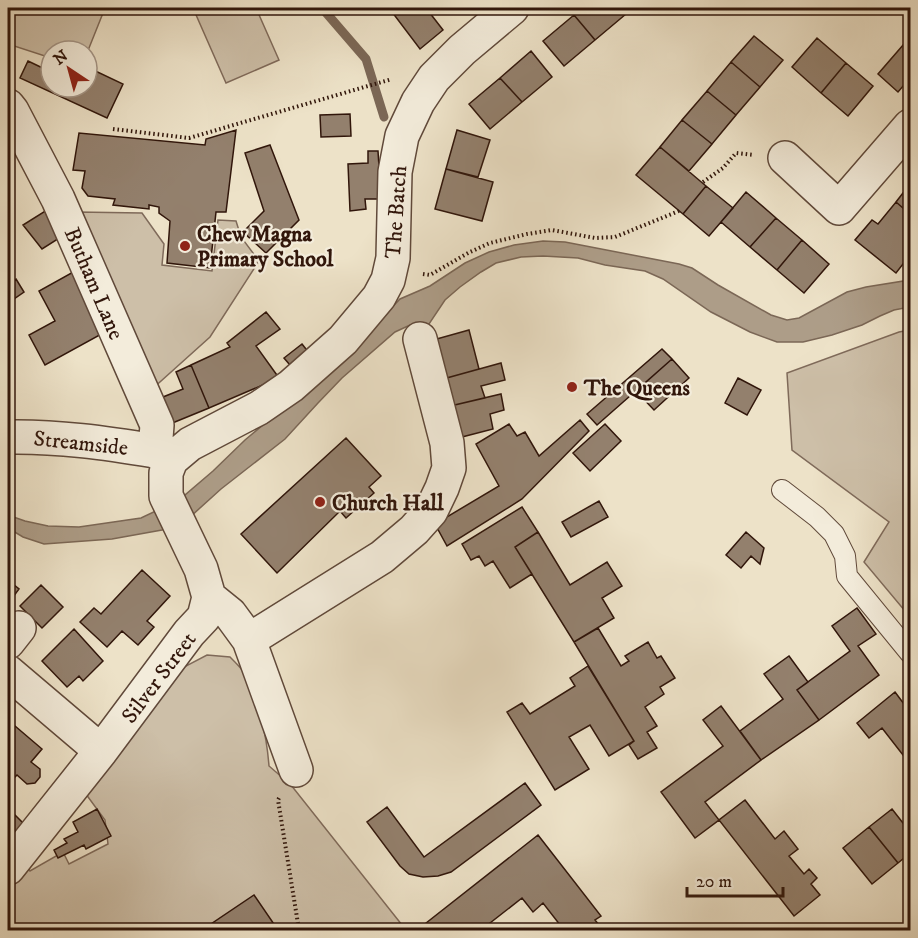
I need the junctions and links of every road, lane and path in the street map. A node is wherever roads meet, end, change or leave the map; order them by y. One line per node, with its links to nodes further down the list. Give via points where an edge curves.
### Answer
1 (512, 8): 12 (street, The Batch, via 434,78 402,136 395,172 393,258 379,297 343,340 291,386 259,408)
2 (395, 79): 5 (path, via 189,138)
3 (8, 105): 12 (street, Butham Lane, via 58,199 157,425)
4 (910, 126): 6 (street, via 839,208)
5 (113, 129)
6 (785, 158): 7 (path, via 736,153)
7 (703, 182)
8 (679, 211): 9 (path, via 615,237 595,238 552,230 490,243 430,275)
9 (416, 268)
10 (420, 339): 15 (street, via 447,443 449,468 431,511 382,557)
11 (8, 436): 12 (street, Streamside, via 80,440)
12 (163, 455): 14 (street, via 166,496 201,569)
13 (782, 490): 16 (lane, via 834,534 845,556 847,576)
14 (209, 597): 15 (street, via 230,614); 18 (street, Silver Street, via 204,617)
15 (249, 640): 19 (street)
16 (910, 652)
17 (8, 672): 18 (street)
18 (101, 751): 20 (street, Silver Street)
19 (296, 770): 21 (path, via 278,800)
20 (8, 868)
21 (299, 930)

